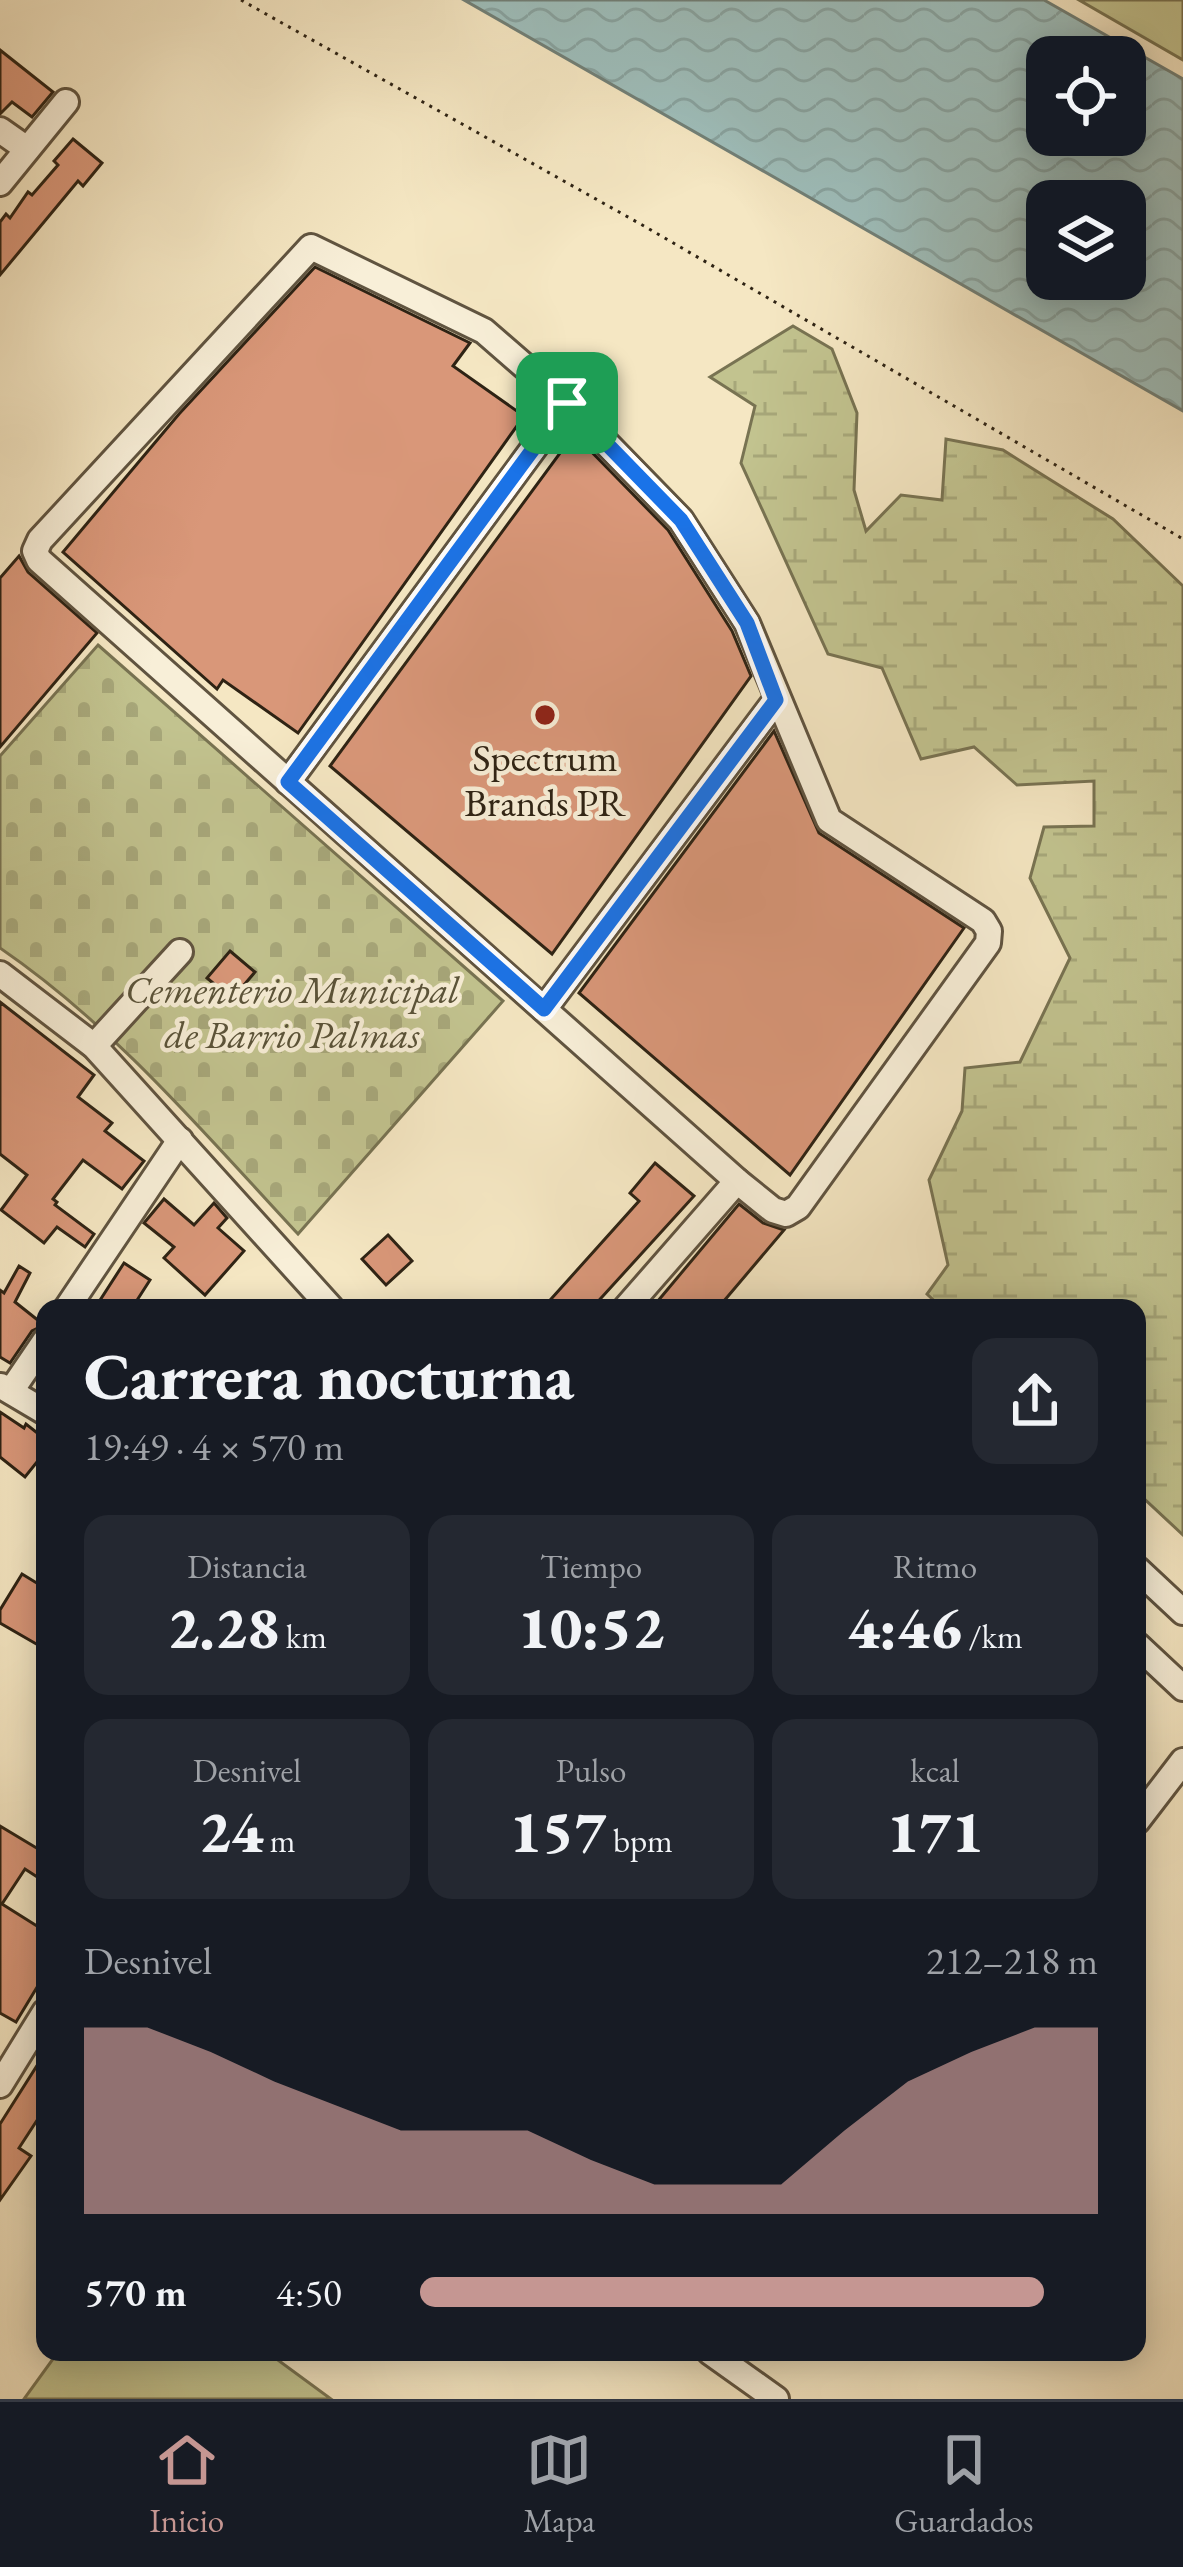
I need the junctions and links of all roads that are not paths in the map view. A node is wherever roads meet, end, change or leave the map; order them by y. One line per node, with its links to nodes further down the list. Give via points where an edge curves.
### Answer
1 (66, 102): 3 (street)
2 (0, 130): 3 (street)
3 (27, 149): 4 (street)
4 (0, 182)
5 (567, 403): 6 (street, via 681,520 747,623); 7 (street); 7 (street, via 484,331 311,248 40,540 39,560)
6 (776, 700): 10 (street); 13 (street, via 829,820 989,931 988,943 798,1207 773,1210)
7 (288, 782): 10 (street)
8 (180, 952): 11 (street)
9 (0, 974): 11 (street)
10 (544, 1009): 13 (street)
11 (94, 1046): 12 (street)
12 (180, 1140): 14 (street); 15 (street)
13 (737, 1181): 16 (street)
14 (74, 1299)
15 (323, 1299)
16 (634, 1299)
17 (36, 1352): 18 (street)
18 (6, 1388): 19 (street)
19 (36, 1406)
20 (1146, 1577): 21 (street)
21 (1183, 1612)
22 (1146, 1653): 23 (street)
23 (1183, 1688)
24 (1183, 1761): 25 (street)
25 (1146, 1809)
26 (36, 2027): 27 (street)
27 (0, 2085)
28 (743, 2361): 29 (street)
29 (776, 2399)

